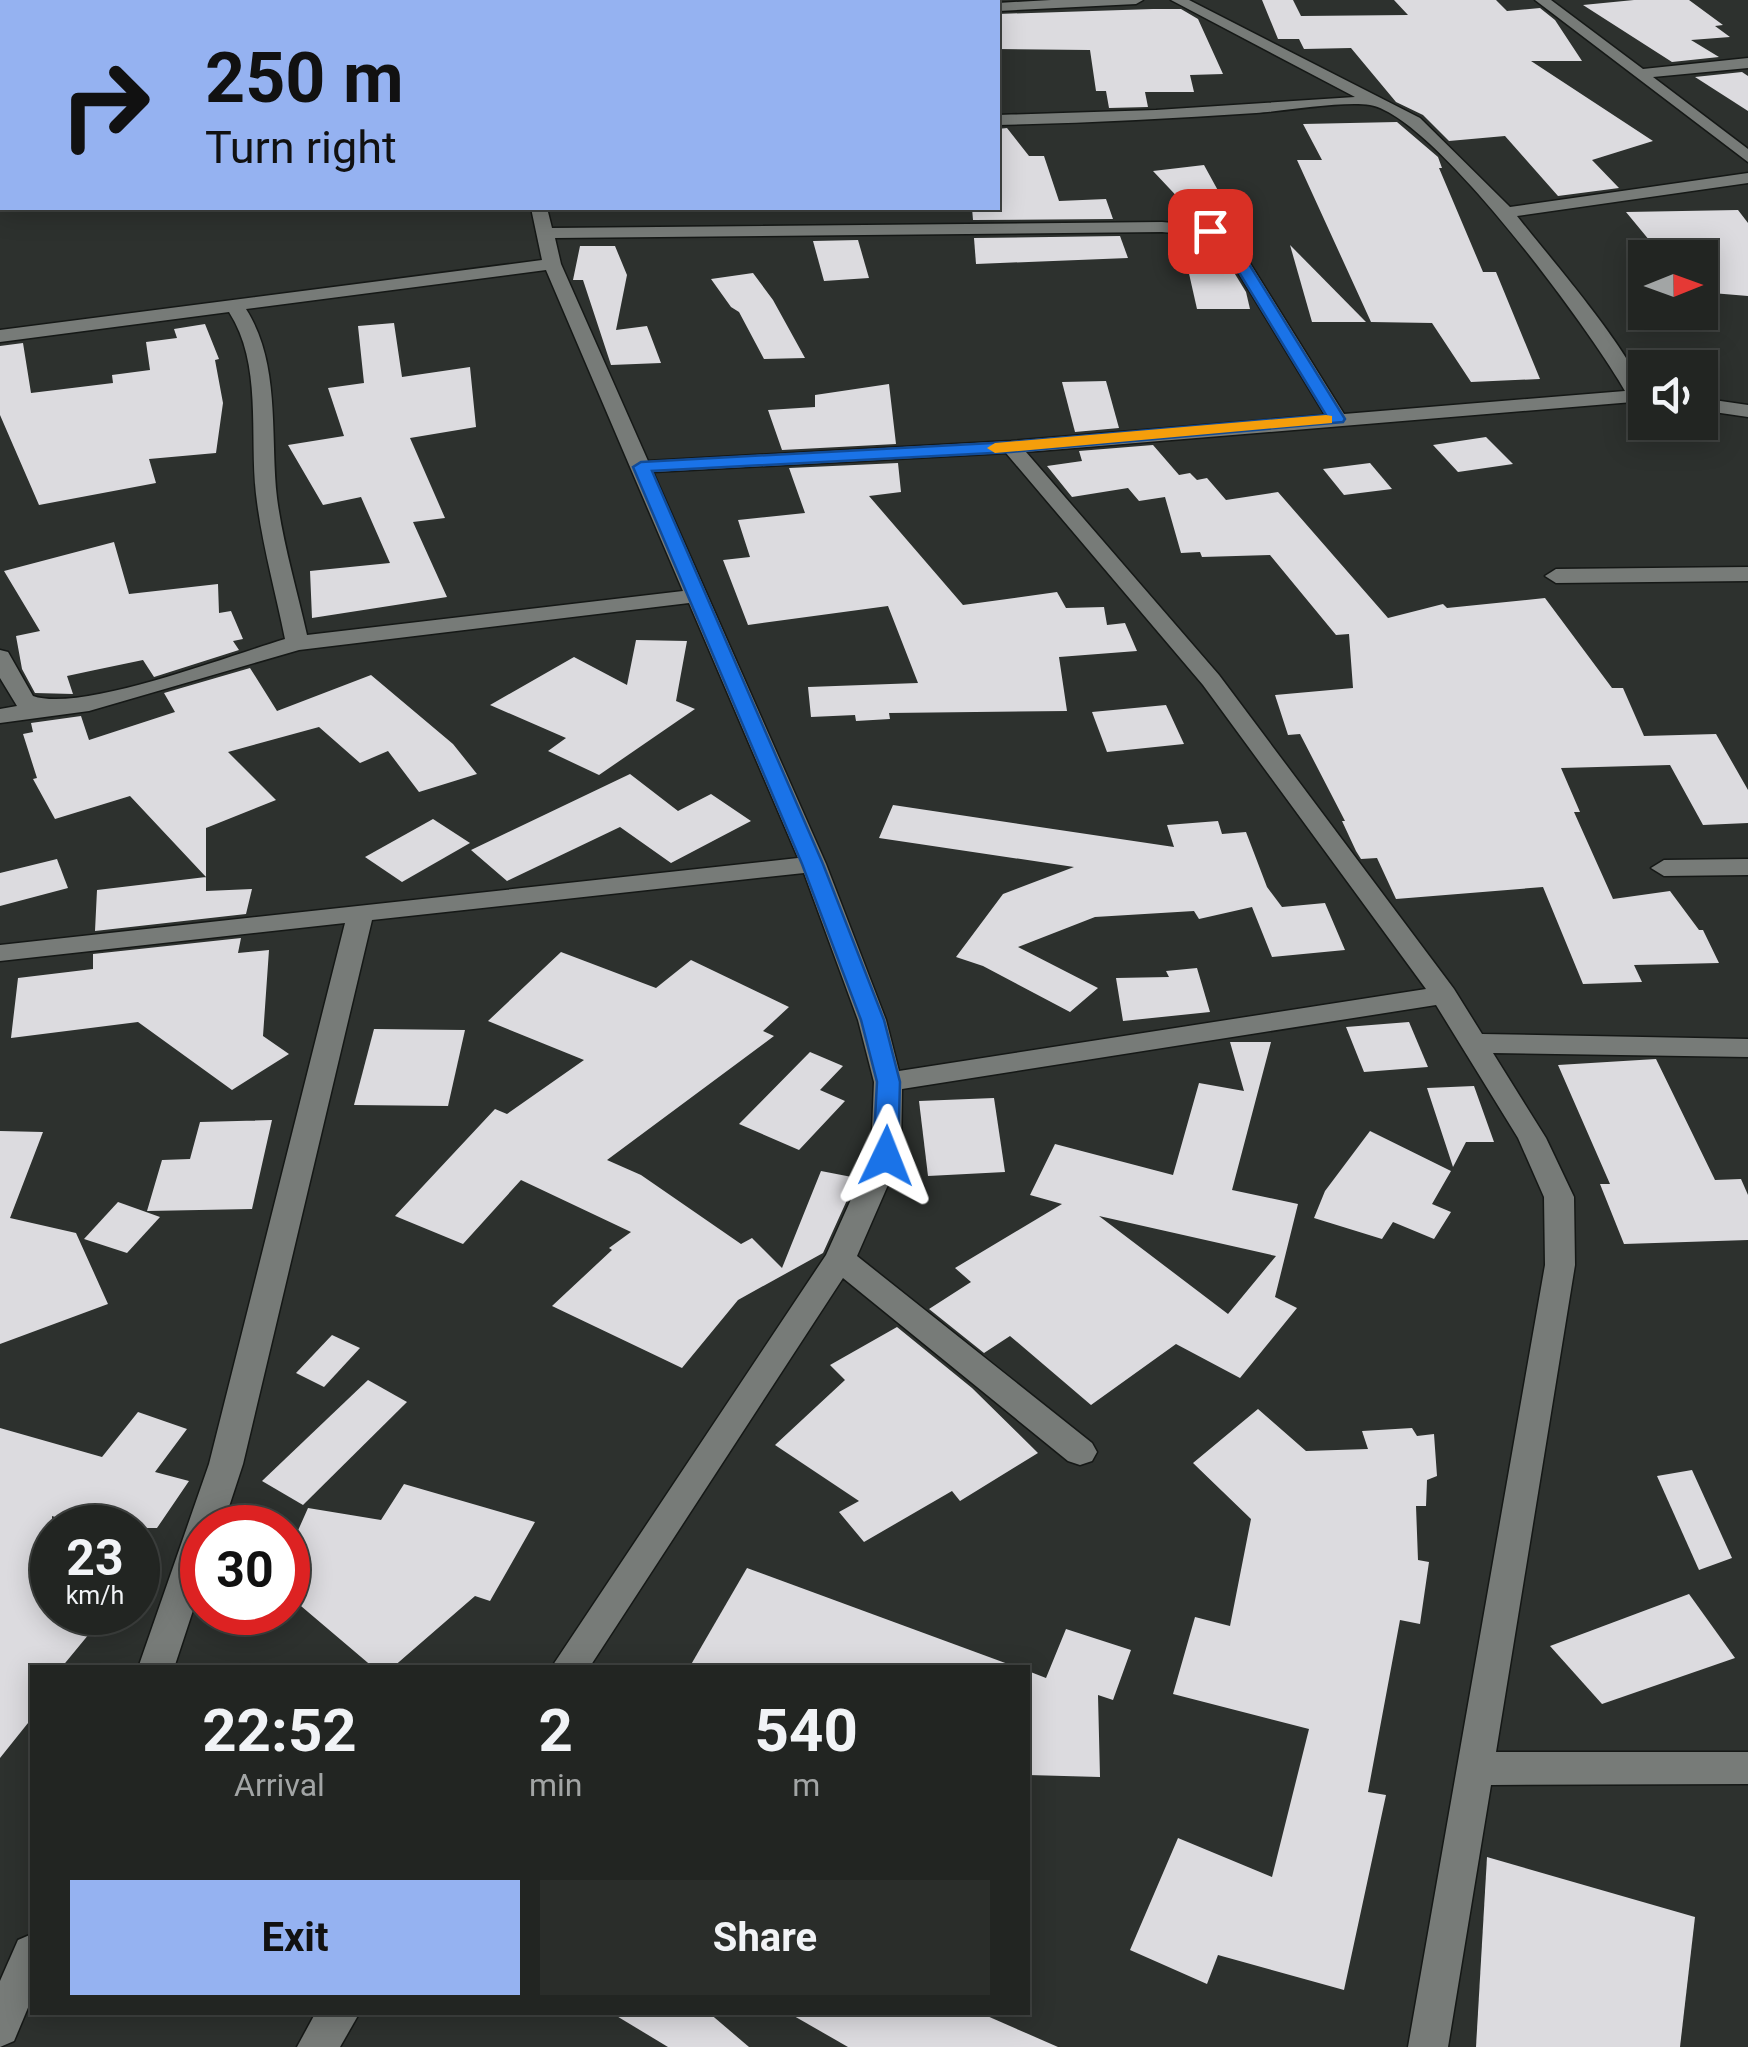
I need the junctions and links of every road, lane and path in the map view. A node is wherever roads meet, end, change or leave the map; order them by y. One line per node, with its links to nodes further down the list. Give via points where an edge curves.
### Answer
1 (1136, 0): 4 (street)
2 (1178, 0): 7 (street)
3 (1542, 0): 6 (street)
4 (1000, 7)
5 (1748, 63): 6 (street)
6 (1642, 74): 9 (street)
7 (1378, 100): 8 (street); 11 (street, via 1414,122)
8 (1004, 120)
9 (1748, 157)
10 (1748, 178): 11 (street)
11 (1506, 213): 16 (street)
12 (542, 220): 13 (street); 20 (street, via 1210,231 1237,256)
13 (552, 264): 14 (street); 22 (street)
14 (234, 305): 15 (street); 26 (street, via 252,333 258,361 267,501)
15 (0, 336)
16 (1628, 376)
17 (1628, 395): 20 (street)
18 (1718, 407): 19 (street)
19 (1748, 411)
20 (1337, 419): 21 (street)
21 (1011, 447): 22 (street); 35 (street, via 1211,680)
22 (641, 467): 25 (street)
23 (1748, 574): 24 (street)
24 (1556, 576)
25 (696, 596): 26 (street); 30 (street)
26 (297, 643): 28 (street, via 89,704)
27 (0, 657): 28 (street, via 24,701)
28 (47, 708): 29 (street)
29 (0, 716)
30 (812, 864): 33 (street); 38 (street, via 872,1020)
31 (1748, 867): 32 (street)
32 (1664, 868)
33 (360, 914): 34 (street); 41 (street)
34 (0, 953)
35 (1444, 995): 36 (street); 38 (street)
36 (1473, 1043): 37 (street); 45 (street, via 1532,1138 1558,1197 1560,1265)
37 (1748, 1048)
38 (888, 1082): 39 (street, via 886,1156)
39 (840, 1259): 40 (street); 44 (street)
40 (1080, 1452)
41 (212, 1505)
42 (180, 1599): 43 (street)
43 (157, 1665)
44 (571, 1665)
45 (1478, 1768): 46 (street); 51 (street)
46 (1748, 1768)
47 (30, 1958): 49 (street)
48 (338, 2015): 50 (street)
49 (0, 2027)
50 (317, 2047)
51 (1428, 2047)

